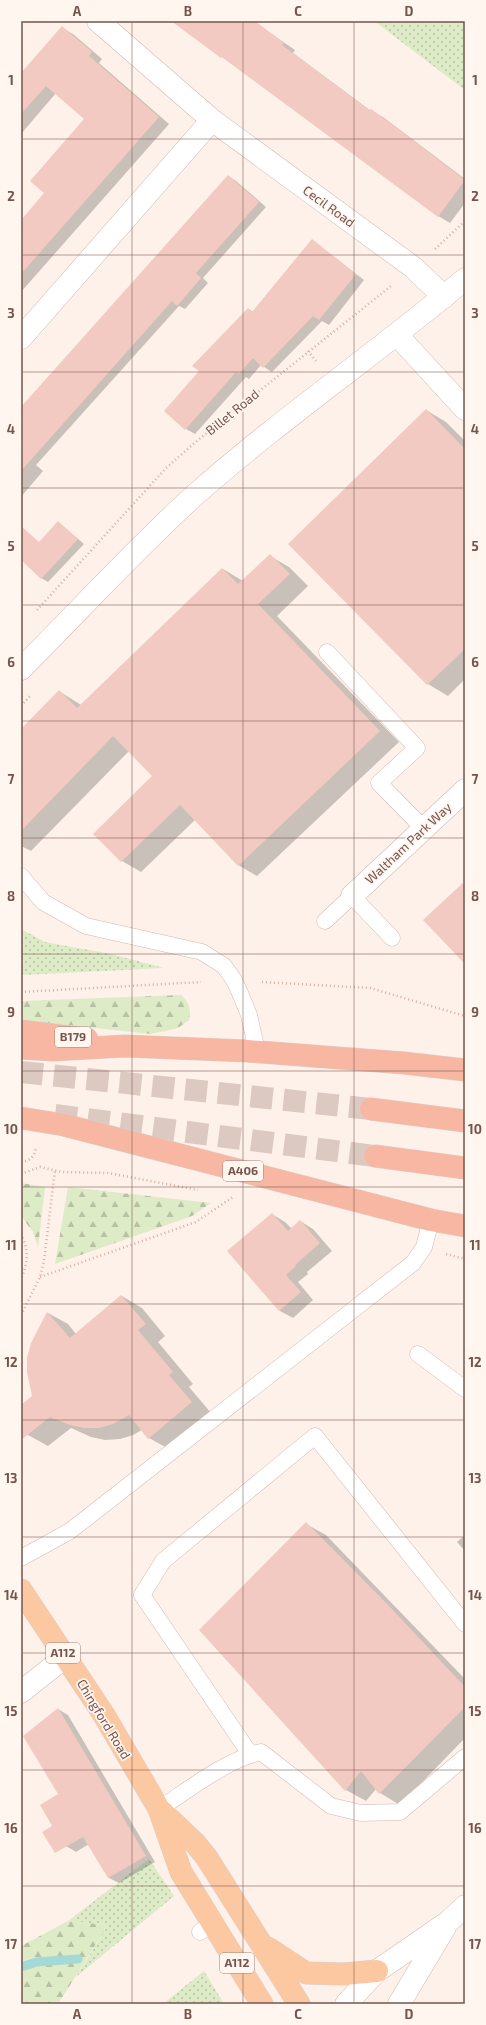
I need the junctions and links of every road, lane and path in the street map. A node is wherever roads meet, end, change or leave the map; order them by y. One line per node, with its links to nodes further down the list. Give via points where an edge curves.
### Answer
1 (98, 21): 2 (street, Cecil Road)
2 (212, 120): 4 (street, Cecil Road); 8 (street)
3 (465, 221): 4 (path, Billet Road)
4 (414, 268): 6 (street, Cecil Road); 9 (path, Billet Road)
5 (465, 279): 6 (street)
6 (444, 297): 7 (street)
7 (397, 334): 11 (street); 14 (street, via 196,494 127,560)
8 (21, 338)
9 (308, 351): 10 (path); 12 (path, Billet Road, via 166,468)
10 (320, 366)
11 (465, 410)
12 (32, 616)
13 (327, 652): 18 (lane, via 416,748 379,783)
14 (21, 669)
15 (32, 694): 16 (path)
16 (21, 706)
17 (465, 790): 18 (street, Waltham Park Way)
18 (424, 829): 20 (street, Waltham Park Way)
19 (21, 876): 23 (lane, via 43,902 86,926 202,952 224,966)
20 (352, 896): 21 (lane, Waltham Park Way); 22 (lane)
21 (325, 921)
22 (392, 938)
23 (234, 980): 24 (path); 25 (path, via 370,988); 29 (lane, via 248,1015)
24 (21, 992)
25 (465, 1016)
26 (21, 1031): 27 (highway, B179)
27 (125, 1046): 28 (highway, via 53,1050); 29 (highway)
28 (21, 1048)
29 (257, 1051): 30 (highway, via 404,1062)
30 (465, 1070)
31 (371, 1109): 33 (highway)
32 (21, 1118): 40 (highway, A406, via 64,1125)
33 (465, 1121)
34 (375, 1156): 35 (highway)
35 (465, 1168)
36 (54, 1170): 37 (path, via 40,1167); 38 (path, via 108,1173); 45 (path)
37 (21, 1174)
38 (204, 1192)
39 (233, 1197): 45 (path, via 196,1222)
40 (431, 1220): 41 (highway, A406); 50 (lane, via 424,1247 412,1263 70,1531)
41 (465, 1226)
42 (21, 1234): 46 (path, via 26,1244 27,1257)
43 (443, 1254): 44 (path)
44 (465, 1259)
45 (40, 1277): 47 (path)
46 (21, 1279)
47 (21, 1315)
48 (418, 1354): 49 (lane)
49 (465, 1389)
50 (21, 1558)
51 (21, 1590): 53 (main road, Chingford Road / A112)
52 (465, 1624): 55 (lane, via 315,1436 163,1561 142,1595)
53 (65, 1657): 54 (street); 57 (main road, Chingford Road / A112, via 104,1715)
54 (21, 1692)
55 (250, 1754): 56 (lane, via 262,1752 331,1806 361,1813 400,1812); 57 (lane, via 205,1778)
56 (465, 1757)
57 (159, 1809): 60 (main road, Chingford Road / A112, via 207,1858); 62 (main road, Chingford Road / A112, via 181,1872 206,1927)
58 (465, 1906): 59 (street)
59 (448, 1922): 61 (street); 65 (street)
60 (262, 1944): 61 (main road, via 306,1973 344,1974); 63 (main road, Chingford Road / A112)
61 (377, 1971): 64 (street)
62 (262, 2004)
63 (299, 2004)
64 (346, 2004)
65 (399, 2004)

